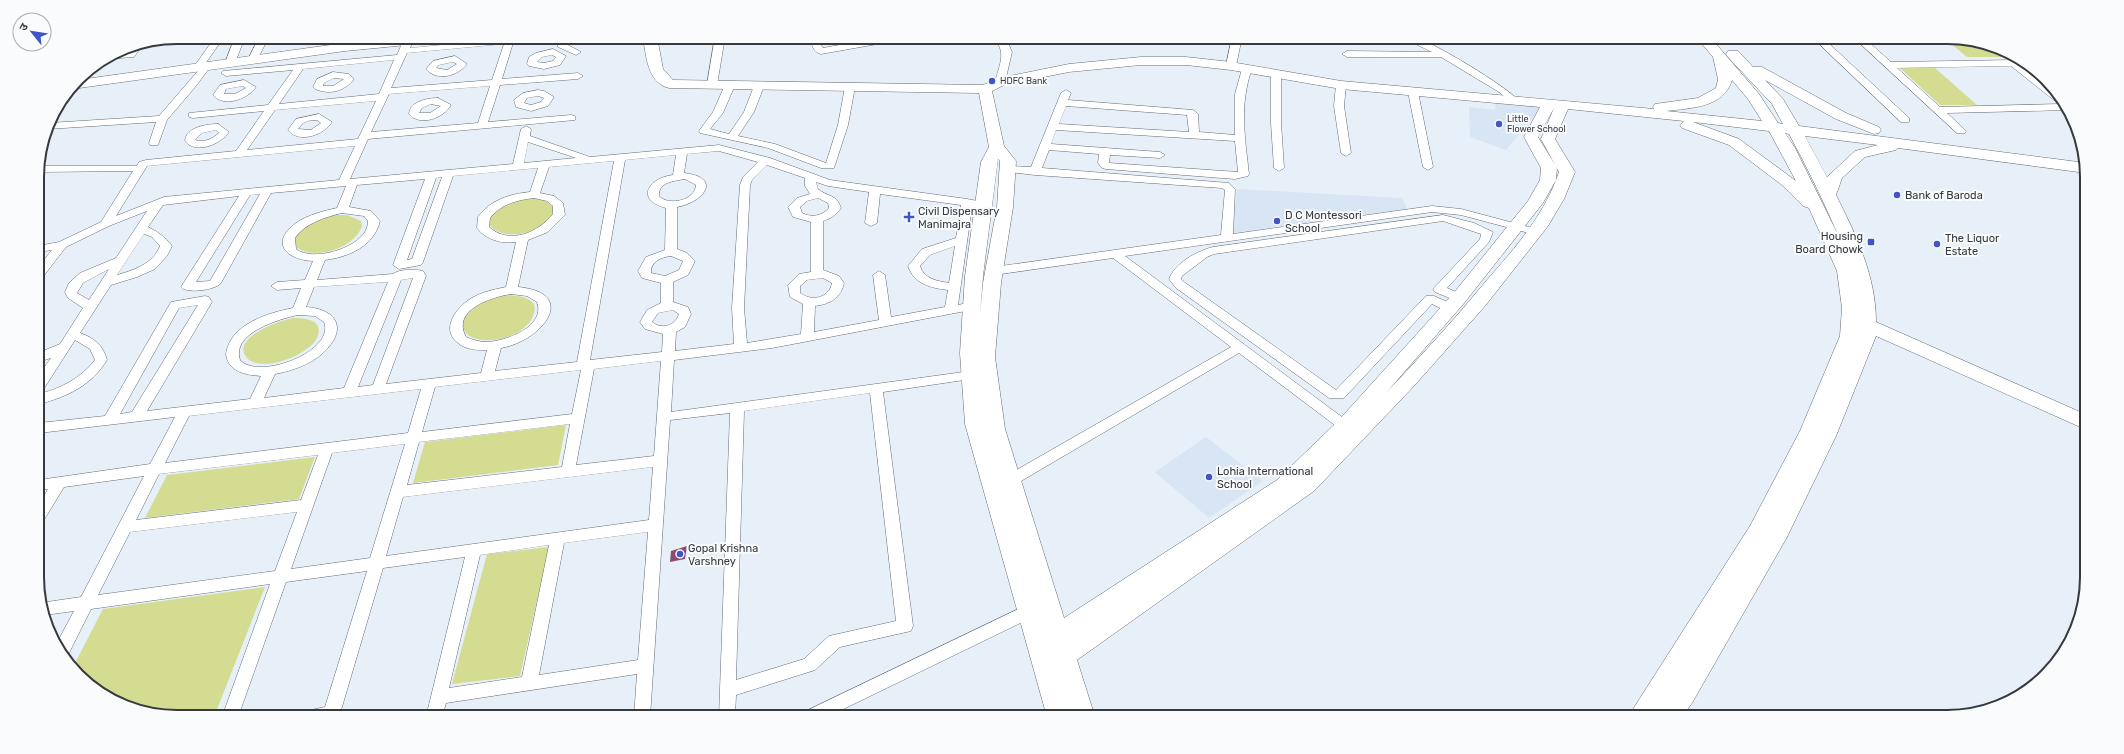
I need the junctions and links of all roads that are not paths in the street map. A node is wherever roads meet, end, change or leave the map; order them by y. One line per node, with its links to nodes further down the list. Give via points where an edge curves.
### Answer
1 (214, 44): 36 (street)
2 (237, 44): 37 (street)
3 (261, 44): 31 (street)
4 (423, 44): 20 (street)
5 (452, 44): 49 (street, via 450,59 440,61 431,69 443,73)
6 (508, 44): 42 (street)
7 (551, 44): 22 (street)
8 (561, 44): 23 (street)
9 (651, 44): 45 (street, via 656,70 669,84)
10 (719, 44): 45 (street)
11 (816, 44): 12 (street, via 821,51)
12 (868, 44)
13 (1004, 44): 43 (street, via 1007,52)
14 (1236, 44): 35 (street)
15 (1431, 44): 26 (street)
16 (1709, 44): 25 (street)
17 (1723, 44): 28 (street)
18 (1824, 44): 73 (street)
19 (1866, 44): 33 (street)
20 (408, 45): 31 (street); 32 (street); 56 (street)
21 (134, 51): 27 (street, via 131,55)
22 (549, 52): 34 (street, via 560,54 561,58 553,64); 34 (street, via 539,55 531,62)
23 (576, 52)
24 (1347, 54): 26 (street)
25 (1717, 54): 66 (street, via 1725,79 1722,90 1702,102); 72 (street)
26 (1439, 55): 58 (street, via 1502,90)
27 (123, 56)
28 (1738, 60): 72 (street, via 1778,102); 79 (street, via 1841,116)
29 (2016, 63): 33 (street)
30 (2017, 64): 52 (street)
31 (251, 65): 32 (street); 37 (street); 67 (street, via 239,83 250,85 250,89 239,96 229,98)
32 (301, 65): 62 (street)
33 (1888, 65): 65 (street)
34 (544, 66): 41 (street)
35 (1231, 66): 38 (street); 43 (street, via 1186,61 1141,61 1069,68)
36 (202, 67): 37 (street); 44 (street); 71 (street, via 194,84)
37 (228, 68)
38 (1247, 69): 39 (street); 85 (street, via 1238,101)
39 (1276, 74): 47 (street); 107 (street)
40 (578, 76): 41 (street)
41 (540, 79): 42 (street); 54 (street)
42 (496, 82): 49 (street); 76 (street)
43 (1000, 82): 51 (street)
44 (82, 84)
45 (712, 85): 46 (street)
46 (730, 85): 48 (street); 84 (street, via 718,113 704,131)
47 (1341, 85): 53 (street); 95 (street, via 1340,106)
48 (759, 86): 50 (street); 84 (street, via 750,112)
49 (439, 87): 56 (street); 57 (street)
50 (850, 87): 51 (street); 84 (street, via 843,125 830,166 772,146)
51 (985, 89): 88 (street)
52 (2047, 89)
53 (1413, 92): 58 (street); 104 (street)
54 (536, 93): 64 (street, via 519,100 519,106); 64 (street, via 548,95 549,99 541,106)
55 (1066, 93): 60 (street)
56 (383, 94): 59 (street); 86 (street)
57 (433, 101): 69 (street, via 418,106 414,111 417,116); 69 (street, via 444,103 446,108)
58 (1514, 101): 61 (street)
59 (322, 103): 62 (street); 91 (street, via 315,117 303,120 293,128 296,132 305,134)
60 (1062, 103): 77 (street); 82 (street, via 1189,112 1193,114)
61 (1556, 104): 66 (street); 132 (street, via 1531,137 1549,168 1548,180); 134 (street, via 1548,139 1567,172 1563,186)
62 (272, 107): 67 (street); 94 (street)
63 (2060, 107): 65 (street)
64 (531, 108): 74 (street)
65 (1938, 110): 81 (street)
66 (1651, 111): 72 (street); 129 (street, via 1734,142 1788,182)
67 (219, 112): 68 (street); 98 (street, via 213,127 196,132 190,138 192,143 201,144)
68 (193, 115)
69 (426, 117): 80 (street)
70 (571, 118): 74 (street)
71 (162, 119): 75 (street); 87 (street)
72 (1775, 119): 78 (street); 79 (street); 129 (street)
73 (1905, 120)
74 (527, 122): 76 (street); 83 (street)
75 (54, 126)
76 (482, 126): 80 (street)
77 (1052, 126): 82 (street); 90 (street)
78 (1794, 130): 89 (street); 121 (street)
79 (1874, 130): 101 (street)
80 (420, 131): 86 (street)
81 (1961, 132)
82 (1194, 135): 85 (street)
83 (524, 137): 99 (street); 103 (street)
84 (732, 137)
85 (1241, 138): 93 (street, via 1244,174 1240,175 1106,166 1103,163)
86 (363, 139): 91 (street); 115 (street)
87 (154, 143)
88 (997, 146): 109 (street, via 1008,161); 125 (street, via 989,162)
89 (1919, 146): 105 (street); 121 (street, via 1885,147 1860,154 1835,176)
90 (1044, 147): 93 (street); 110 (street)
91 (298, 148): 94 (street)
92 (682, 151): 97 (street); 100 (street, via 719,148); 113 (street)
93 (1105, 151): 96 (street)
94 (240, 153): 98 (street)
95 (1346, 153)
96 (1160, 155)
97 (620, 157): 99 (street); 174 (street)
98 (192, 158): 131 (street, via 143,164)
99 (589, 160): 102 (street)
100 (766, 160): 114 (street); 171 (street, via 747,179 745,186 738,308)
101 (2079, 162)
102 (545, 164): 103 (street); 119 (street)
103 (518, 167): 111 (street)
104 (1428, 167)
105 (2079, 167)
106 (134, 168): 108 (street)
107 (1279, 168)
108 (44, 169)
109 (1009, 169): 110 (street); 126 (street)
110 (1035, 172): 136 (street, via 1225,185 1230,188)
111 (449, 173): 112 (street); 112 (street, via 417,262 399,265)
112 (432, 175): 115 (street)
113 (678, 177): 124 (street, via 661,182 652,192 652,197 657,201); 124 (street, via 692,178 701,184 701,188 695,197)
114 (810, 177): 116 (street, via 828,183); 120 (street, via 809,185)
115 (348, 183): 117 (street); 127 (street)
116 (875, 190): 122 (street); 130 (street)
117 (267, 191): 118 (street); 118 (street, via 215,283 187,287)
118 (247, 192): 123 (street, via 164,200)
119 (534, 195): 135 (street, via 556,201 560,210 559,215 545,228); 135 (street, via 500,203 488,211 482,223 487,233 493,236)
120 (816, 195): 128 (street, via 831,199 835,203 835,208 825,217); 128 (street, via 802,199 794,207 794,212 802,218)
121 (1828, 195): 166 (street, via 1857,259 1867,301)
122 (967, 202): 125 (street); 137 (street)
123 (158, 203): 131 (street); 133 (street)
124 (672, 204): 140 (street)
125 (984, 205): 126 (street); 159 (street, via 974,276)
126 (1006, 207): 145 (street)
127 (342, 210): 142 (street, via 320,216 301,225 292,233 288,242 289,249 306,258); 142 (street, via 360,211 372,217 372,232 351,249)
128 (817, 219): 146 (street)
129 (1824, 219): 234 (street, via 1846,271 1851,308 1849,336 1810,431 1758,532)
130 (871, 223)
131 (105, 224): 138 (street)
132 (1517, 226): 134 (street); 136 (street, via 1461,212 1432,209); 158 (street)
133 (141, 228): 143 (street); 150 (street, via 162,240 166,246 165,252 152,265)
134 (1536, 232): 203 (street, via 1477,305 1409,382 1307,485)
135 (522, 237): 154 (street)
136 (1227, 238): 141 (street)
137 (961, 240): 153 (street); 153 (street, via 926,252 914,266 915,273 922,279)
138 (62, 245): 139 (street); 144 (street)
139 (44, 248)
140 (671, 252): 149 (street, via 686,256 689,261 684,272); 149 (street, via 655,256 644,271 652,278)
141 (1114, 254): 145 (street); 170 (street)
142 (320, 258): 151 (street)
143 (122, 260): 150 (street); 161 (street, via 86,276 73,286 72,295)
144 (44, 268)
145 (994, 271): 159 (street)
146 (817, 274): 157 (street, via 803,277 792,290 797,298); 157 (street, via 835,279 838,288 824,300)
147 (879, 275): 164 (street)
148 (396, 278): 151 (street); 180 (street, via 400,275 420,276); 182 (street)
149 (667, 279): 160 (street)
150 (107, 282): 161 (street)
151 (309, 284): 152 (street); 163 (street)
152 (277, 286)
153 (954, 288): 162 (street)
154 (511, 290): 169 (street, via 532,293 539,297 544,302 543,317 530,332 508,343); 169 (street, via 485,296 473,303 458,318 455,326 459,337 470,344)
155 (1439, 290): 156 (street); 156 (street, via 1486,240 1487,232 1439,218 1213,252 1203,254 1177,274 1175,279 1334,395 1339,394); 158 (street)
156 (1430, 300): 158 (street)
157 (809, 302): 167 (street)
158 (1455, 303): 192 (street)
159 (981, 304): 162 (street); 176 (street, via 968,353); 200 (street, via 995,429)
160 (667, 306): 165 (street, via 680,307 686,314 682,323); 165 (street, via 652,312 646,322 654,329)
161 (91, 307): 168 (street)
162 (951, 310): 164 (street)
163 (298, 311): 175 (street, via 322,314 329,319 332,326 331,335 314,354 301,362); 175 (street, via 285,313 260,323 244,334 234,346 233,360 238,366 257,372)
164 (885, 322): 167 (street)
165 (670, 329): 173 (street)
166 (1867, 330): 191 (street); 194 (street); 235 (street, via 1826,436 1776,537)
167 (807, 337): 171 (street)
168 (69, 340): 172 (street); 178 (street); 183 (street, via 91,342 97,347 101,360 81,381)
169 (495, 346): 177 (street)
170 (1240, 347): 192 (street); 200 (street)
171 (741, 348): 173 (street)
172 (44, 355)
173 (667, 356): 174 (street); 197 (street)
174 (585, 365): 177 (street); 189 (street)
175 (270, 371): 184 (street)
176 (971, 375): 181 (street); 216 (street, via 975,424)
177 (487, 376): 179 (street)
178 (44, 379)
179 (430, 382): 180 (street); 195 (street)
180 (378, 388): 182 (street)
181 (876, 388): 185 (street); 224 (street, via 905,626 835,641 809,665)
182 (350, 392): 184 (street)
183 (44, 397)
184 (255, 402): 186 (street)
185 (737, 407): 188 (street); 224 (street)
186 (184, 410): 187 (street); 198 (street)
187 (137, 416): 190 (street); 190 (street, via 205,300 175,305)
188 (673, 416)
189 (578, 418): 195 (street); 199 (street)
190 (110, 419): 193 (street)
191 (2080, 420)
192 (1345, 426): 203 (street)
193 (44, 427)
194 (2080, 428)
195 (413, 438): 196 (street); 204 (street)
196 (327, 448): 198 (street); 205 (street)
197 (659, 462): 199 (street); 207 (street)
198 (155, 469): 201 (street); 208 (street)
199 (568, 472): 204 (street)
200 (1011, 480): 213 (street)
201 (60, 482): 202 (street); 206 (street)
202 (44, 484)
203 (1290, 490): 217 (street); 220 (street)
204 (397, 492): 211 (street)
205 (306, 505): 208 (street); 212 (street)
206 (44, 508)
207 (655, 525): 209 (street); 221 (street)
208 (125, 527): 214 (street)
209 (558, 538): 210 (street); 223 (street)
210 (474, 549): 211 (street); 225 (street)
211 (376, 564): 212 (street); 227 (street)
212 (280, 577): 214 (street); 226 (street)
213 (1048, 602): 216 (street); 217 (street)
214 (86, 603): 215 (street); 218 (street)
215 (48, 608)
216 (1029, 611): 219 (street); 231 (street)
217 (1058, 634): 219 (street); 220 (street)
218 (64, 646)
219 (1039, 647): 222 (street)
220 (1064, 656): 222 (street); 233 (street)
221 (645, 666): 223 (street); 229 (street)
222 (1045, 669): 232 (street)
223 (529, 684): 225 (street)
224 (727, 690): 230 (street)
225 (439, 697): 228 (street)
226 (232, 710)
227 (333, 710)
228 (436, 710)
229 (642, 710)
230 (727, 710)
231 (824, 710)
232 (1057, 710)
233 (1081, 710)
234 (1645, 710)
235 (1673, 710)

